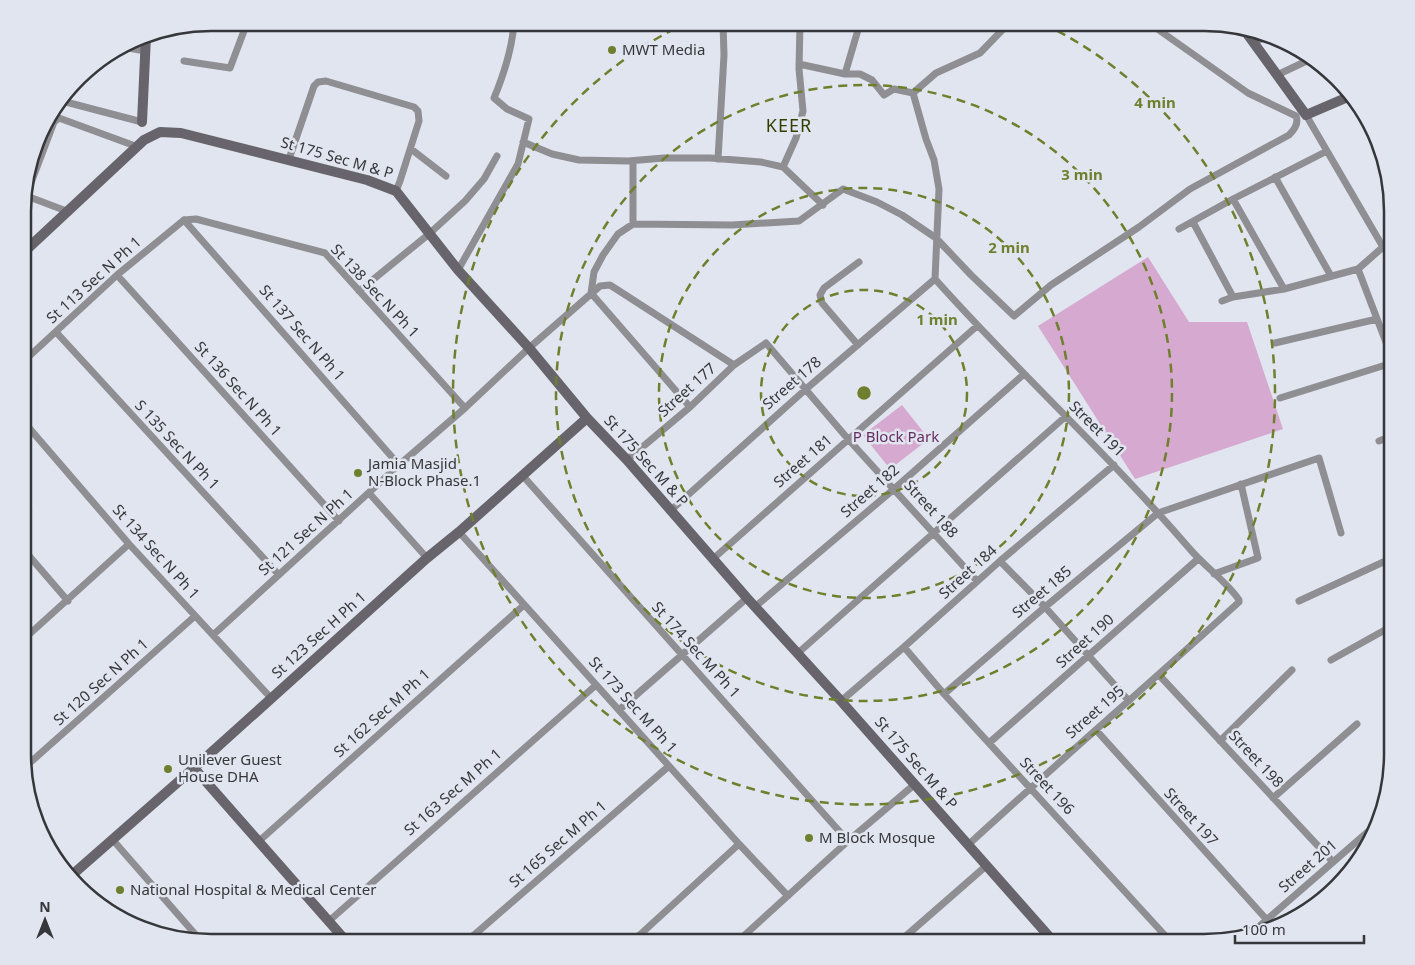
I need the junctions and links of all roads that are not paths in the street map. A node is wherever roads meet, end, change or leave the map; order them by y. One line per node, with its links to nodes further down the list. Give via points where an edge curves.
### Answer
1 (244, 31): 14 (street, via 230,68)
2 (513, 31): 26 (street, via 503,77 494,98 507,109 529,119)
3 (723, 31): 32 (street)
4 (800, 31): 16 (street)
5 (858, 31): 17 (street)
6 (1001, 31): 19 (street, via 980,52 936,73)
7 (1159, 31): 48 (street, via 1248,93 1296,116 1294,129 1289,135 1190,188 1139,227 1051,285 1014,316)
8 (1250, 37): 10 (street)
9 (1259, 40): 10 (street)
10 (1254, 43): 18 (street)
11 (145, 44): 13 (street)
12 (134, 49): 13 (street)
13 (145, 51): 24 (street)
14 (184, 61)
15 (1304, 62): 18 (street)
16 (799, 64): 17 (street); 35 (street, via 803,111)
17 (845, 74): 19 (street, via 860,74 872,80 884,95 894,89)
18 (1277, 75): 22 (street)
19 (913, 93): 48 (street, via 938,179)
20 (1344, 99): 22 (street)
21 (68, 103): 24 (street)
22 (1306, 115): 29 (street)
23 (55, 121): 27 (street, via 59,118)
24 (142, 122)
25 (50, 132): 34 (street)
26 (523, 142): 33 (street, via 552,154 579,160); 53 (street, via 518,164)
27 (141, 143): 31 (street, St 175 Sec M & P, via 160,132 181,133); 42 (street)
28 (410, 149): 31 (street, via 419,121 414,107 321,81 314,86); 36 (street); 38 (street)
29 (1328, 151): 37 (street); 50 (street)
30 (497, 156): 47 (street, via 484,179 465,201)
31 (289, 159): 38 (street, St 175 Sec M & P)
32 (718, 159): 33 (street); 35 (street)
33 (633, 161): 45 (street)
34 (38, 163)
35 (783, 167): 41 (street)
36 (446, 176)
37 (1275, 177): 40 (street); 55 (street)
38 (396, 191): 47 (street, St 175 Sec M & P)
39 (32, 198): 42 (street)
40 (1233, 200): 44 (street); 57 (street)
41 (822, 205): 45 (street, via 799,221 732,225); 48 (street, via 843,189 902,215)
42 (69, 212): 49 (street)
43 (184, 220): 54 (street, St 113 Sec N Ph 1); 58 (street, St 138 Sec N Ph 1, via 196,219 325,253); 85 (street, St 137 Sec N Ph 1)
44 (1193, 222): 46 (street); 60 (street)
45 (633, 224): 59 (street, via 618,234 602,254 594,272)
46 (1179, 229)
47 (429, 234): 53 (street, St 175 Sec M & P); 58 (street)
48 (936, 238): 56 (street)
49 (31, 246)
50 (1383, 247): 52 (street)
51 (859, 262): 68 (street, via 824,288 820,295 822,303)
52 (1358, 269): 55 (street); 62 (street)
53 (458, 270): 69 (street, St 175 Sec M & P)
54 (117, 275): 64 (street, St 113 Sec N Ph 1); 93 (street, St 136 Sec N Ph 1)
55 (1332, 276): 57 (street)
56 (935, 279): 63 (street, Street 191); 68 (street, Street 178)
57 (1284, 289): 60 (street)
58 (359, 291): 77 (street, St 138 Sec N Ph 1)
59 (591, 293): 69 (street, St 121 Sec N Ph 1); 71 (street, via 600,286 610,285); 76 (street)
60 (1233, 297): 61 (street)
61 (1222, 302)
62 (1377, 318): 65 (street); 67 (street)
63 (978, 326): 73 (street, Street 191); 81 (street, Street 181)
64 (56, 332): 70 (street, St 113 Sec N Ph 1); 105 (street, S 135 Sec N Ph 1)
65 (1384, 337)
66 (766, 343): 71 (street, Street 177); 74 (street, Street 188)
67 (1275, 343)
68 (858, 345): 74 (street, Street 178)
69 (529, 348): 77 (street, St 121 Sec N Ph 1); 79 (street, St 175 Sec M & P)
70 (31, 355)
71 (734, 365): 76 (street, Street 177)
72 (1384, 366): 75 (street)
73 (1024, 374): 78 (street, Street 191); 89 (street, Street 182)
74 (806, 389): 81 (street, Street 188); 91 (street, Street 178)
75 (1280, 398)
76 (690, 407): 84 (street, Street 177)
77 (465, 408): 85 (street, St 121 Sec N Ph 1)
78 (1065, 417): 86 (street, Street 191); 96 (street)
79 (587, 418): 84 (street, St 175 Sec M & P); 87 (street, St 123 Sec H Ph 1)
80 (31, 430): 97 (street, St 134 Sec N Ph 1)
81 (848, 439): 89 (street, Street 188); 100 (street, Street 181)
82 (1384, 439): 83 (street)
83 (1380, 441)
84 (628, 460): 91 (street, St 175 Sec M & P)
85 (399, 465): 90 (street, St 121 Sec N Ph 1)
86 (1114, 465): 92 (street, Street 191); 102 (street, Street 184)
87 (523, 476): 94 (street, St 123 Sec H Ph 1); 120 (street, St 174 Sec M Ph 1)
88 (1240, 484): 92 (street); 95 (street, via 1319,458); 104 (street, via 1258,558)
89 (894, 489): 96 (street, Street 188); 112 (street, Street 182)
90 (369, 493): 93 (street, St 121 Sec N Ph 1); 99 (street)
91 (670, 511): 100 (street, St 175 Sec M & P)
92 (1158, 512): 101 (street, Street 191); 113 (street, Street 185)
93 (339, 521): 105 (street, St 121 Sec N Ph 1)
94 (459, 532): 99 (street, St 123 Sec H Ph 1); 111 (street, St 173 Sec M Ph 1)
95 (1341, 533)
96 (934, 534): 106 (street, Street 188); 119 (street)
97 (129, 544): 109 (street); 114 (street, St 134 Sec N Ph 1)
98 (31, 558): 109 (street)
99 (427, 558): 127 (street, St 123 Sec H Ph 1)
100 (714, 558): 107 (street, St 175 Sec M & P)
101 (1198, 558): 104 (street, Street 191); 121 (street, Street 190)
102 (1000, 561): 106 (street, Street 184); 113 (street)
103 (1384, 562): 110 (street)
104 (1214, 574): 108 (street, Street 191)
105 (279, 575): 117 (street, St 121 Sec N Ph 1)
106 (978, 581): 118 (street, Street 184)
107 (747, 598): 112 (street, St 175 Sec M & P); 120 (street)
108 (1239, 600): 124 (street, Street 195)
109 (68, 601): 116 (street)
110 (1299, 601)
111 (524, 605): 125 (street, St 173 Sec M Ph 1); 144 (street, St 162 Sec M Ph 1)
112 (756, 606): 119 (street, St 175 Sec M & P)
113 (1045, 607): 121 (street); 126 (street, Street 185)
114 (196, 616): 117 (street, St 134 Sec N Ph 1); 135 (street, St 120 Sec N Ph 1)
115 (1384, 631): 122 (street)
116 (31, 633)
117 (213, 635): 127 (street, St 134 Sec N Ph 1)
118 (904, 647): 126 (street, Street 196); 128 (street, Street 184)
119 (798, 653): 128 (street, St 175 Sec M & P)
120 (682, 655): 130 (street); 143 (street, St 174 Sec M Ph 1)
121 (1089, 656): 129 (street); 134 (street, Street 190)
122 (1332, 660)
123 (1292, 670): 133 (street)
124 (1159, 675): 129 (street, Street 195); 133 (street, Street 198)
125 (596, 685): 130 (street, St 173 Sec M Ph 1); 151 (street, St 163 Sec M Ph 1)
126 (944, 694): 134 (street, Street 196)
127 (271, 698): 137 (street, St 123 Sec H Ph 1)
128 (841, 701): 138 (street, St 175 Sec M & P)
129 (1129, 701): 132 (street, Street 195)
130 (619, 710): 136 (street, St 173 Sec M Ph 1)
131 (1357, 724): 140 (street)
132 (1096, 730): 139 (street, Street 195); 152 (street, Street 197)
133 (1220, 741): 140 (street, Street 198)
134 (989, 743): 139 (street, Street 196)
135 (32, 761)
136 (669, 766): 145 (street, St 173 Sec M Ph 1); 156 (street, St 165 Sec M Ph 1)
137 (194, 768): 142 (street, St 123 Sec H Ph 1); 144 (street)
138 (915, 784): 143 (street); 146 (street, St 175 Sec M & P)
139 (1030, 787): 146 (street, Street 195); 161 (street, Street 196)
140 (1273, 798): 147 (street, Street 198)
141 (1364, 835): 147 (street, Street 201)
142 (112, 839): 149 (street, St 123 Sec H Ph 1); 154 (street)
143 (848, 841): 150 (street)
144 (258, 842): 151 (street)
145 (738, 844): 150 (street, St 173 Sec M Ph 1); 157 (street)
146 (968, 845): 148 (street, St 175 Sec M & P)
147 (1333, 862): 152 (street, Street 201)
148 (986, 866): 159 (street); 160 (street, St 175 Sec M & P)
149 (76, 872)
150 (788, 896): 158 (street)
151 (329, 920): 155 (street)
152 (1267, 920): 153 (street, Street 201)
153 (1263, 923)
154 (194, 932)
155 (341, 934)
156 (475, 934)
157 (644, 934)
158 (746, 934)
159 (909, 934)
160 (1047, 934)
161 (1164, 934)

